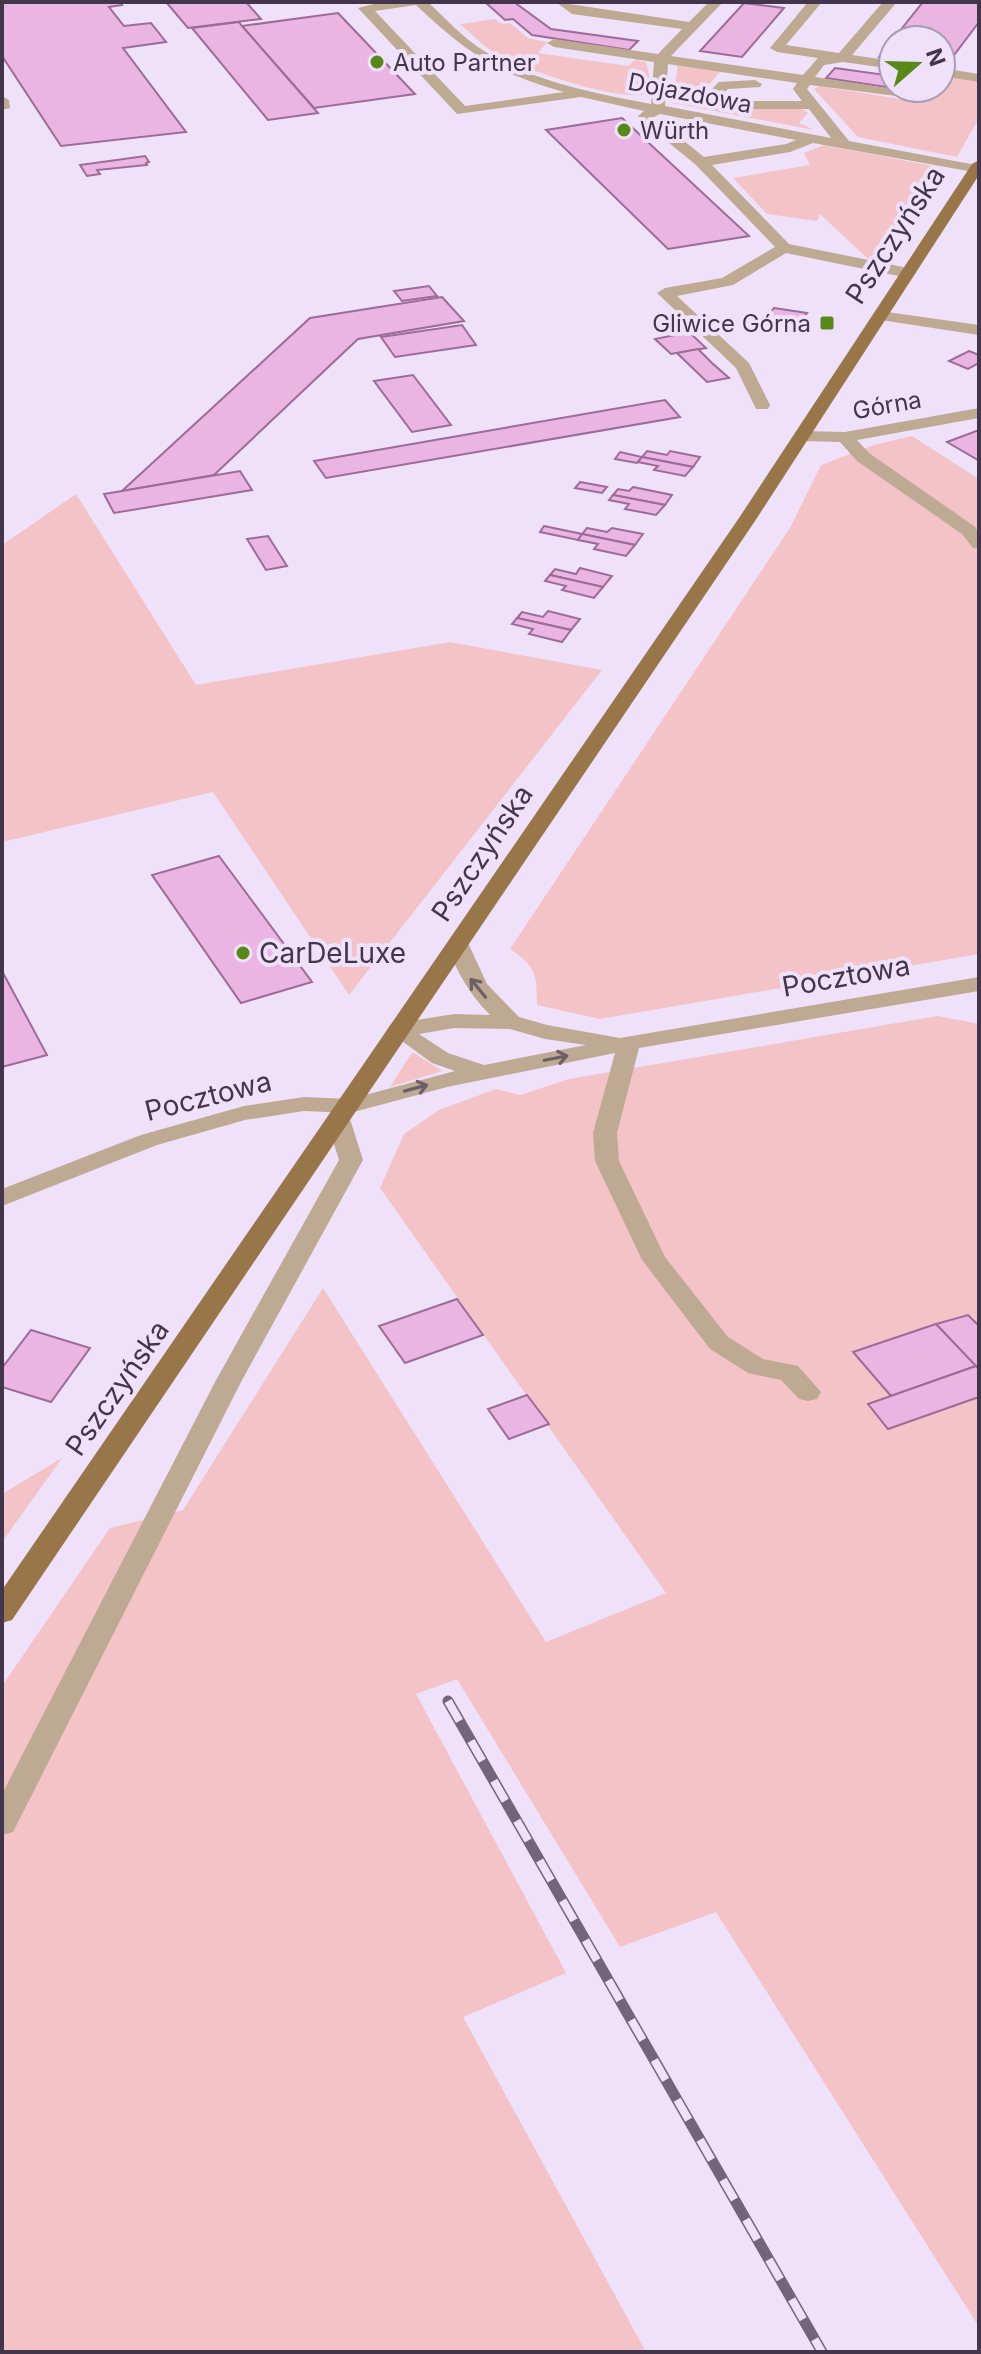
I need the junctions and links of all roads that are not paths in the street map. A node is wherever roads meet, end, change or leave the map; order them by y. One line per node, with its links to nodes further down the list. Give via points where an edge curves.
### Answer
1 (417, 2): 17 (street, Dojazdowa, via 487,59); 17 (street, via 365,8 462,111)
2 (563, 2): 7 (street, via 572,10)
3 (636, 2): 7 (street)
4 (716, 2): 8 (street)
5 (814, 2): 10 (street, via 777,48)
6 (890, 2): 10 (street)
7 (624, 17): 8 (street)
8 (693, 27): 11 (street)
9 (554, 43): 11 (street)
10 (842, 58): 12 (street); 15 (street, via 819,62)
11 (661, 59): 15 (street); 19 (street)
12 (877, 63)
13 (957, 73): 14 (street)
14 (977, 74)
15 (803, 84): 16 (street); 18 (street); 18 (street, via 724,85 713,95 715,100 743,105)
16 (877, 92)
17 (585, 94): 19 (street, Dojazdowa)
18 (813, 105): 21 (street)
19 (658, 109): 20 (street, Dojazdowa); 22 (street, via 645,116)
20 (812, 138): 21 (street, Dojazdowa); 22 (street, via 790,148)
21 (844, 144): 23 (street, Dojazdowa)
22 (701, 162): 24 (street)
23 (978, 166): 25 (main road, Pszczyńska)
24 (784, 248): 25 (street); 28 (street, via 727,282 665,293 743,366)
25 (908, 273): 26 (main road, Pszczyńska)
26 (880, 316): 27 (street); 30 (main road, Pszczyńska)
27 (979, 330)
28 (762, 405)
29 (979, 413): 31 (street, Górna)
30 (803, 436): 31 (street, Górna); 33 (main road, Pszczyńska)
31 (845, 437): 32 (street, via 863,457 968,530)
32 (979, 544)
33 (458, 945): 35 (street, Pocztowa, one-way to 33, via 476,988); 36 (main road, Pszczyńska)
34 (979, 984): 37 (street, Pocztowa)
35 (511, 1022): 36 (street, Pocztowa, via 454,1021); 37 (street, Pocztowa)
36 (398, 1030): 38 (street, via 440,1058); 39 (main road, Pszczyńska)
37 (629, 1043): 38 (street, Pocztowa, one-way to 37); 41 (street, via 605,1133 607,1161 654,1260 719,1343 757,1367 789,1372)
38 (483, 1073): 39 (street, Pocztowa, one-way to 38)
39 (344, 1114): 40 (street, Pocztowa, via 304,1104 222,1118 149,1140); 42 (main road, Pszczyńska); 43 (street, via 351,1160 228,1382)
40 (2, 1198)
41 (808, 1392)
42 (2, 1612)
43 (2, 1823)

